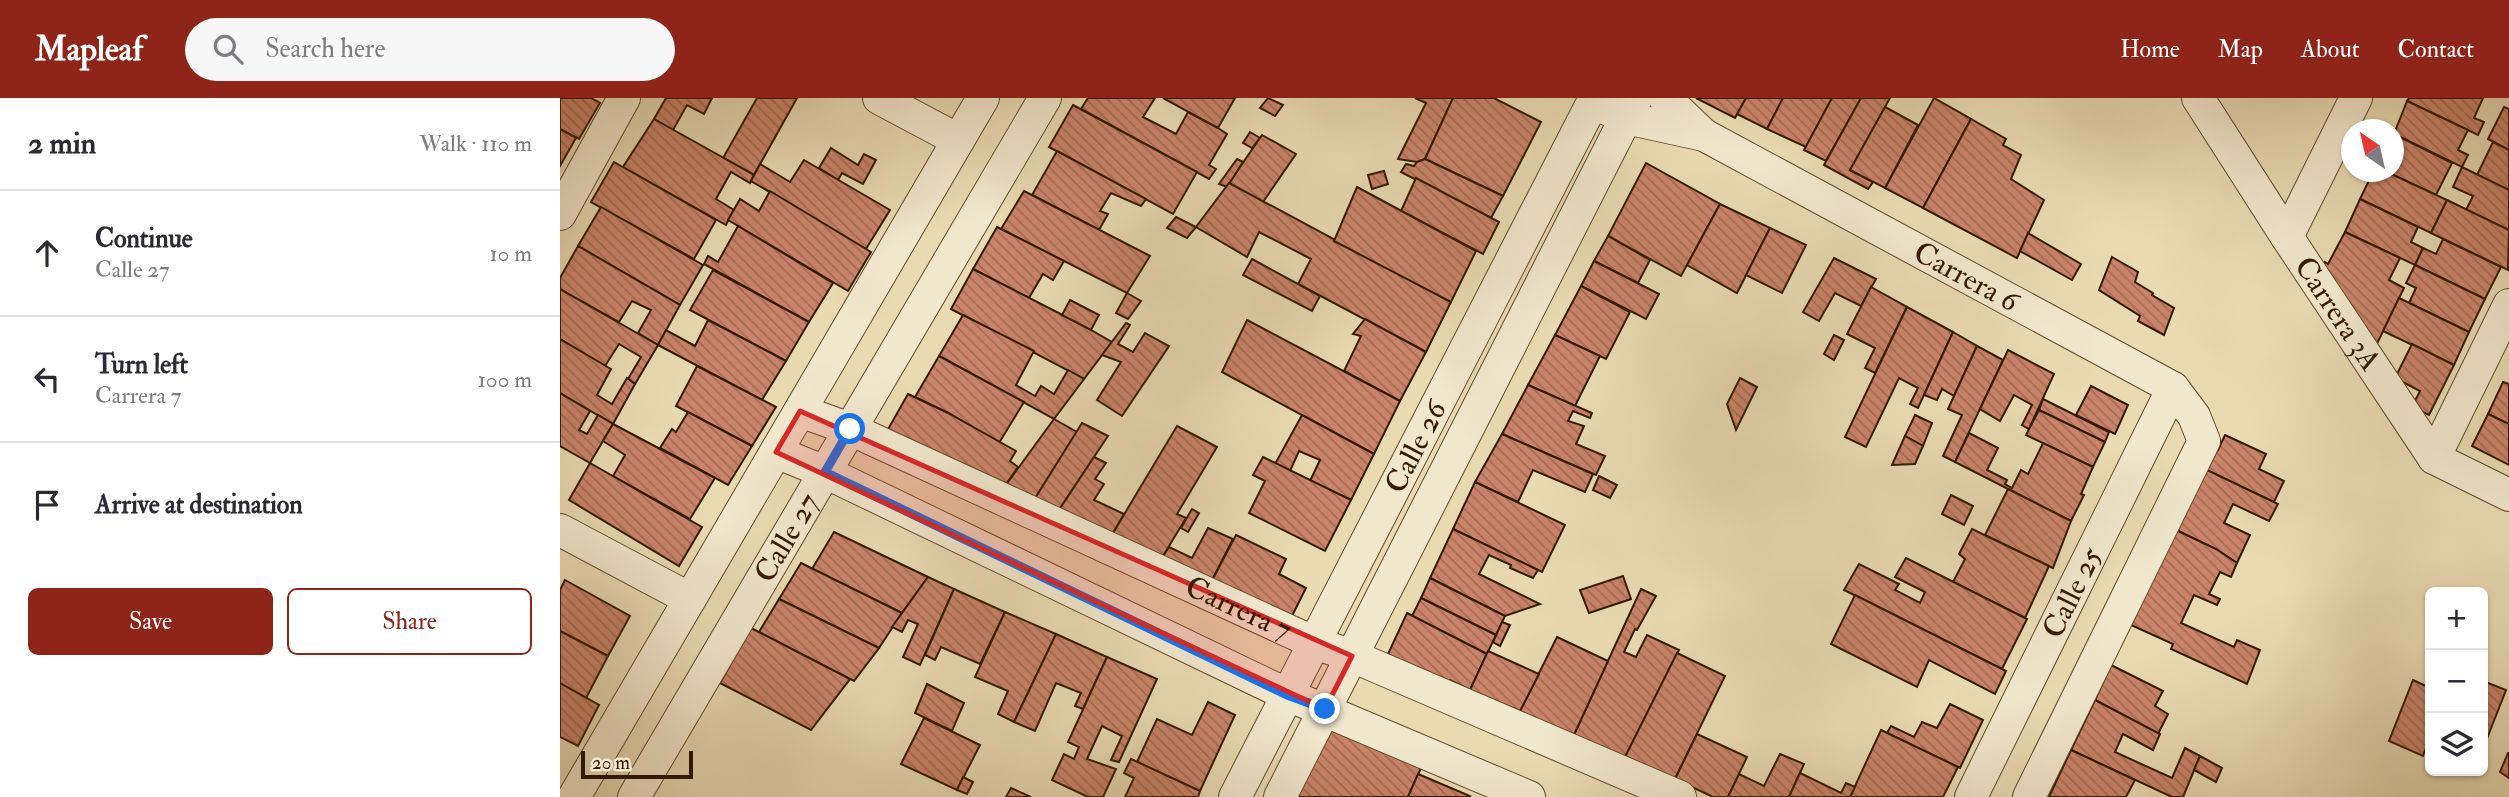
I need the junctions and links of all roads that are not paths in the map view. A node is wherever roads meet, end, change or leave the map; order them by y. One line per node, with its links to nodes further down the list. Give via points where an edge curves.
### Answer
1 (624, 98): 12 (street)
2 (879, 98): 11 (street)
3 (983, 98): 11 (street, Calle 27)
4 (1045, 98): 17 (street, Calle 27)
5 (1665, 98): 10 (street, Carrera 6)
6 (2198, 98): 13 (street, Carrera 3A)
7 (2356, 98): 13 (street)
8 (1592, 99): 9 (street, Carrera 6); 25 (street, Calle 26)
9 (1631, 108): 10 (street, Carrera 6); 26 (street, Calle 26)
10 (1704, 135): 15 (street, Carrera 6)
11 (958, 140): 16 (street, Calle 27)
12 (560, 214)
13 (2287, 237): 20 (street, Carrera 3A)
14 (2509, 304): 20 (street)
15 (2173, 388): 18 (street, Carrera 6, via 2194,416); 35 (street, Calle 25)
16 (800, 411): 17 (street, Carrera 7); 19 (street, Calle 27)
17 (850, 429): 21 (street, Calle 27); 25 (street, Carrera 7)
18 (2204, 441): 36 (street, Calle 25)
19 (776, 452): 21 (street, Carrera 7); 24 (street, Calle 27)
20 (2434, 458): 22 (street)
21 (825, 472): 27 (street, Carrera 7); 30 (street, Calle 27)
22 (2509, 495)
23 (560, 530): 24 (street)
24 (690, 599): 29 (street, Calle 27)
25 (1315, 643): 26 (street, Carrera 7); 27 (street, Calle 26)
26 (1352, 656): 28 (street, Calle 26); 34 (street, Carrera 7)
27 (1287, 695): 28 (street, Carrera 7); 31 (street, Calle 26)
28 (1325, 709): 32 (street, Calle 26); 33 (street, Carrera 7)
29 (574, 797)
30 (634, 797)
31 (1235, 797)
32 (1280, 797)
33 (1529, 797)
34 (1680, 797)
35 (1971, 797)
36 (2029, 797)

